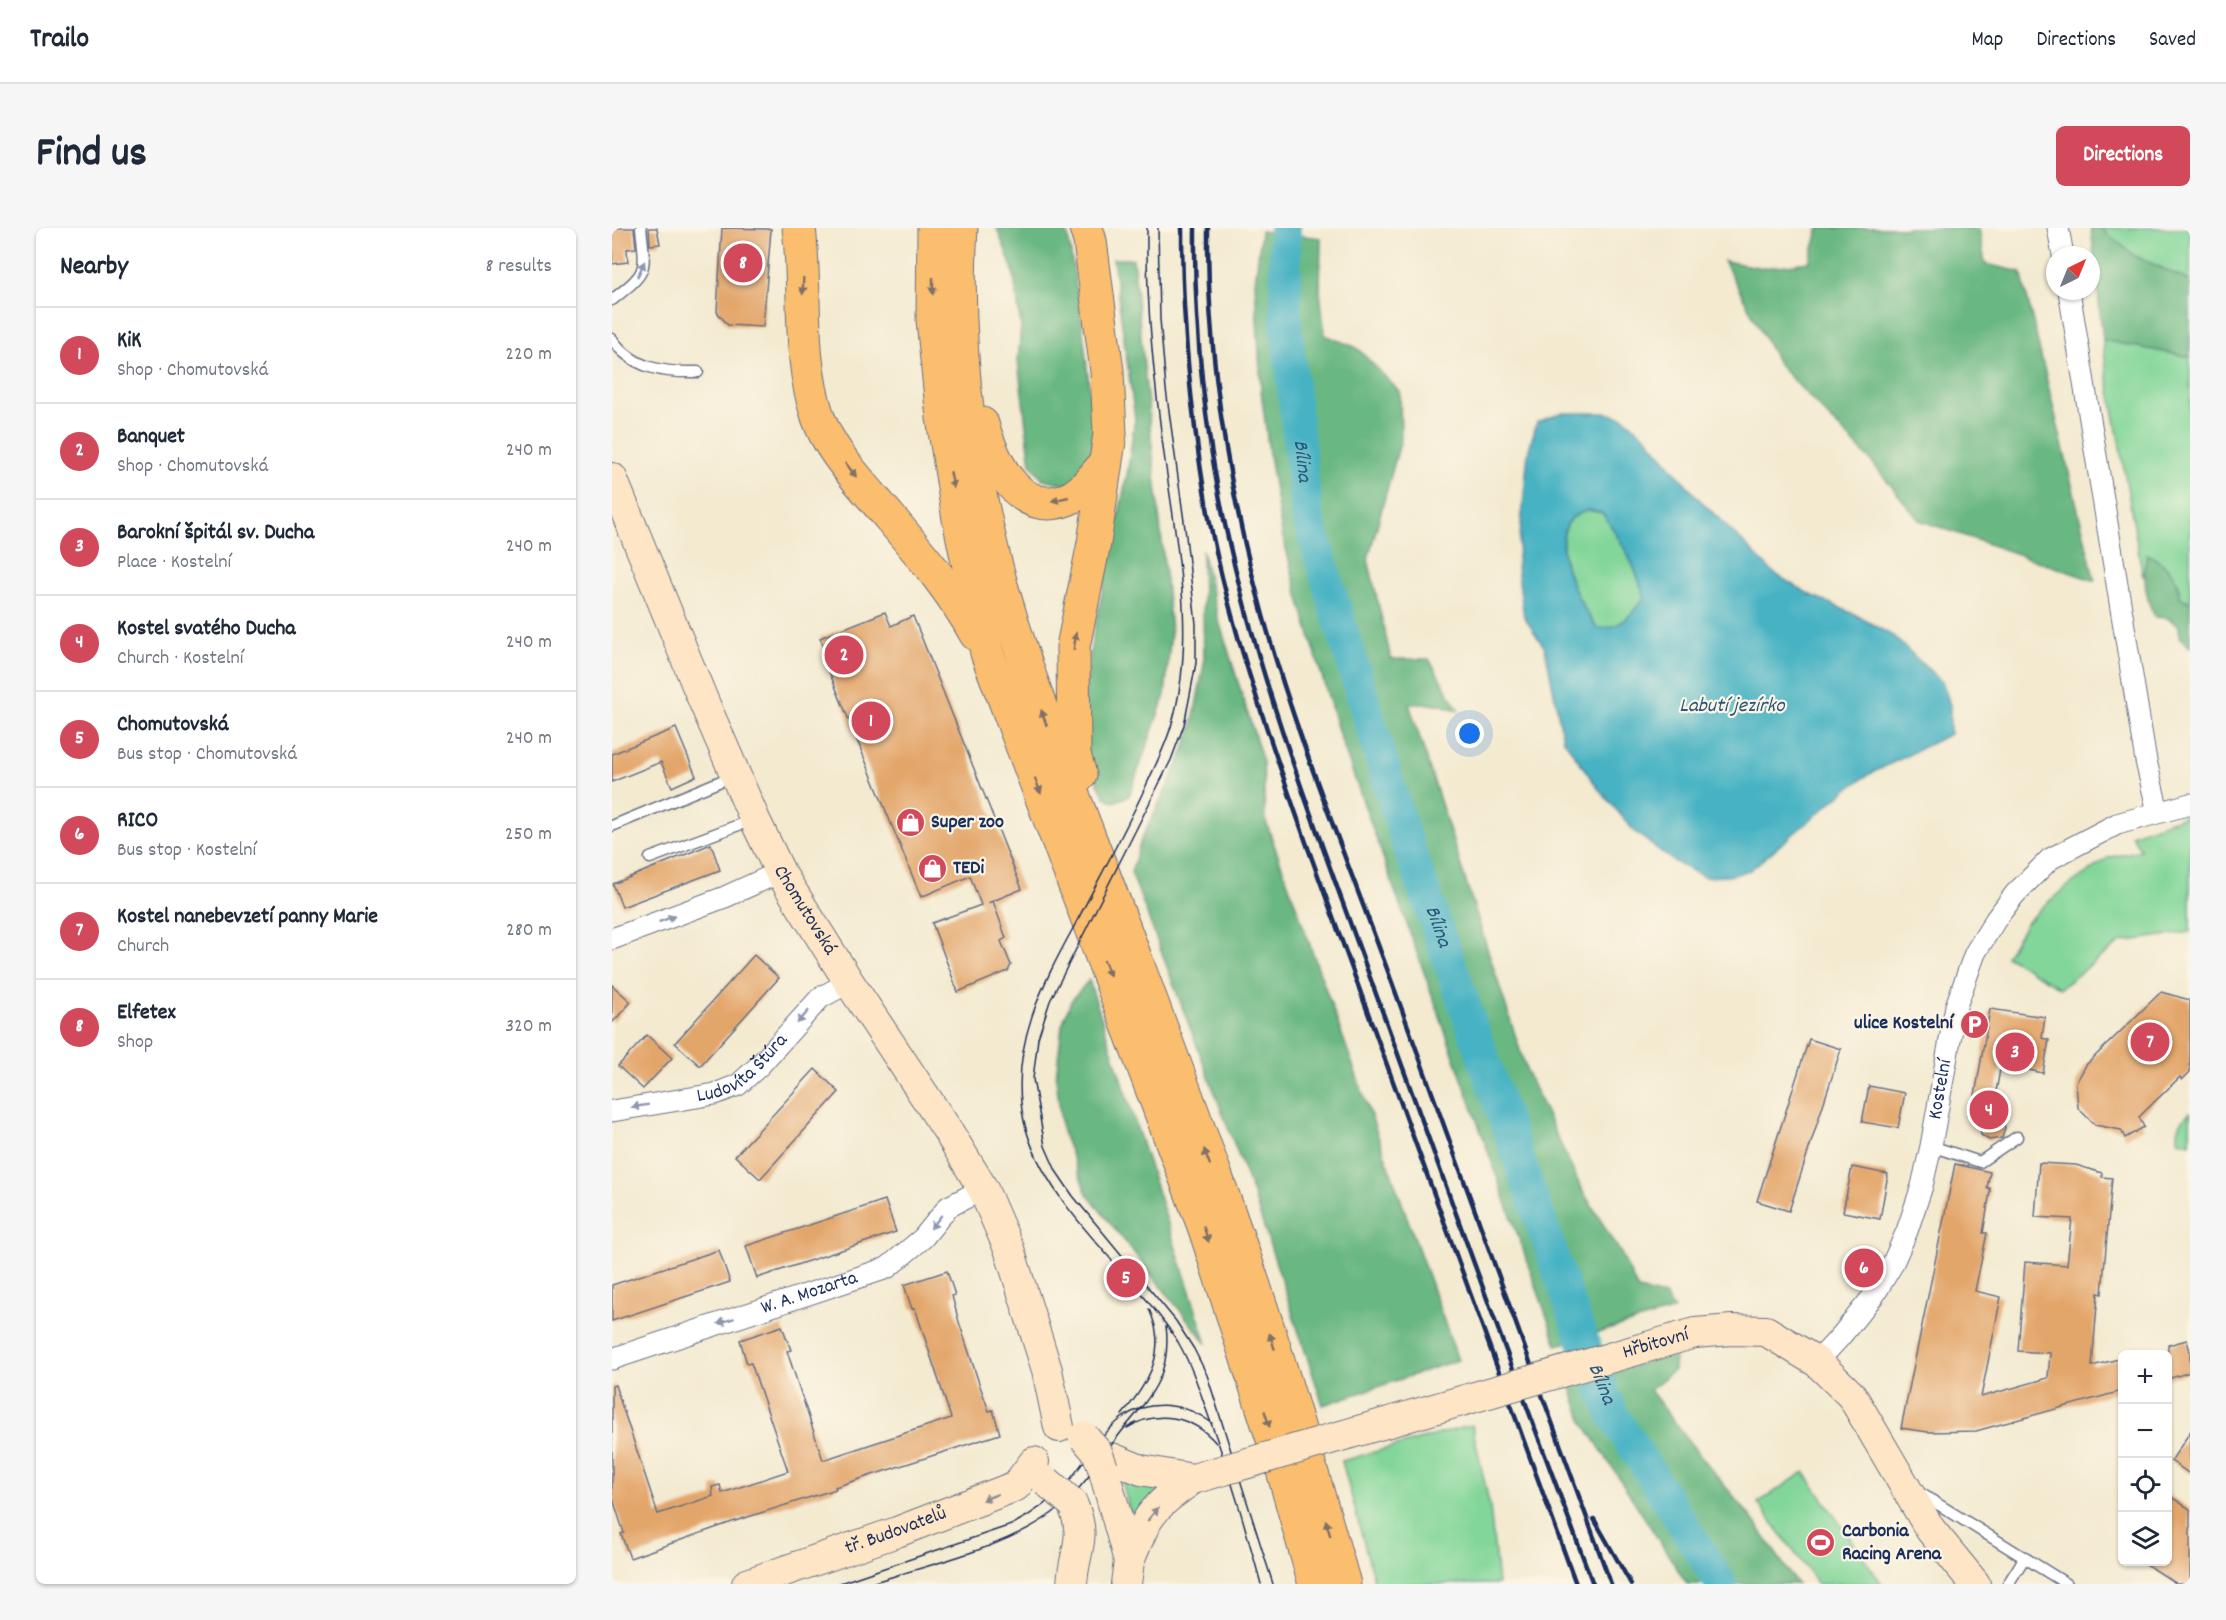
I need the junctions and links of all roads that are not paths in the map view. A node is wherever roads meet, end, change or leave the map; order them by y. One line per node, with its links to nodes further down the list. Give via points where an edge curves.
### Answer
1 (642, 228): 8 (lane, one-way to 1, via 643,270)
2 (799, 228): 15 (highway, one-way to 15, via 804,263 804,353 819,419 854,475 939,576)
3 (934, 228): 15 (highway, one-way to 15, via 933,320 943,418)
4 (961, 228): 10 (highway)
5 (1086, 228): 13 (highway, via 1110,403)
6 (2058, 228): 7 (street)
7 (2061, 246)
8 (612, 300)
9 (2070, 300): 18 (street, via 2146,761)
10 (959, 319): 13 (highway, one-way to 10, via 1072,496 1052,502 1037,501 1018,492 990,451); 24 (highway, one-way to 10, via 1046,724 1011,619 975,464)
11 (612, 339): 12 (lane, via 629,359 642,365 656,370)
12 (698, 372)
13 (1105, 464): 24 (highway, one-way to 13, via 1074,754 1073,648)
14 (612, 478): 16 (street, Chomutovská)
15 (987, 653): 40 (highway, one-way to 40, via 1205,1230 1282,1467)
16 (736, 775): 19 (street, Chomutovská); 20 (lane)
17 (2190, 804): 18 (street, Kostelní)
18 (2158, 812): 28 (street, Kostelní, via 2117,824 2050,859 1996,919 1975,953 1956,1006)
19 (755, 819): 21 (lane); 22 (street, Chomutovská)
20 (612, 826)
21 (650, 858)
22 (780, 872): 23 (street, one-way to 22); 25 (street, Chomutovská)
23 (612, 939)
24 (1137, 963): 41 (highway, one-way to 24, via 1270,1336)
25 (849, 982): 26 (street, Ludovíta Štúra, one-way to 26, via 820,998 738,1085 715,1094); 29 (street, Chomutovská)
26 (612, 1111)
27 (2018, 1137): 28 (lane, via 1980,1162)
28 (1931, 1146): 31 (street, Kostelní, via 1911,1220 1892,1265 1874,1294)
29 (982, 1189): 30 (street, W. A. Mozarta, one-way to 30, via 948,1207 923,1238 887,1268); 32 (street, Chomutovská, via 1009,1249 1047,1370)
30 (612, 1359)
31 (1817, 1362): 34 (street, Hřbitovní, bridge, via 1766,1331 1695,1333); 35 (street, Hřbitovní, via 1851,1396)
32 (1091, 1448): 33 (street, via 1045,1434); 34 (street, via 1141,1470); 37 (street, Chomutovská)
33 (1040, 1471): 38 (street, tř. Budovatelů, one-way to 38, via 1016,1486 897,1532); 39 (street, bridge, via 1072,1503 1081,1527)
34 (1193, 1479): 37 (street, one-way to 34, via 1151,1516 1167,1497)
35 (1904, 1484): 36 (lane); 42 (street, Hřbitovní, via 1930,1528)
36 (2025, 1557): 43 (lane); 44 (lane)
37 (1128, 1573)
38 (747, 1584)
39 (1072, 1584)
40 (1315, 1584)
41 (1344, 1584)
42 (1975, 1584)
43 (2008, 1584)
44 (2067, 1584)

